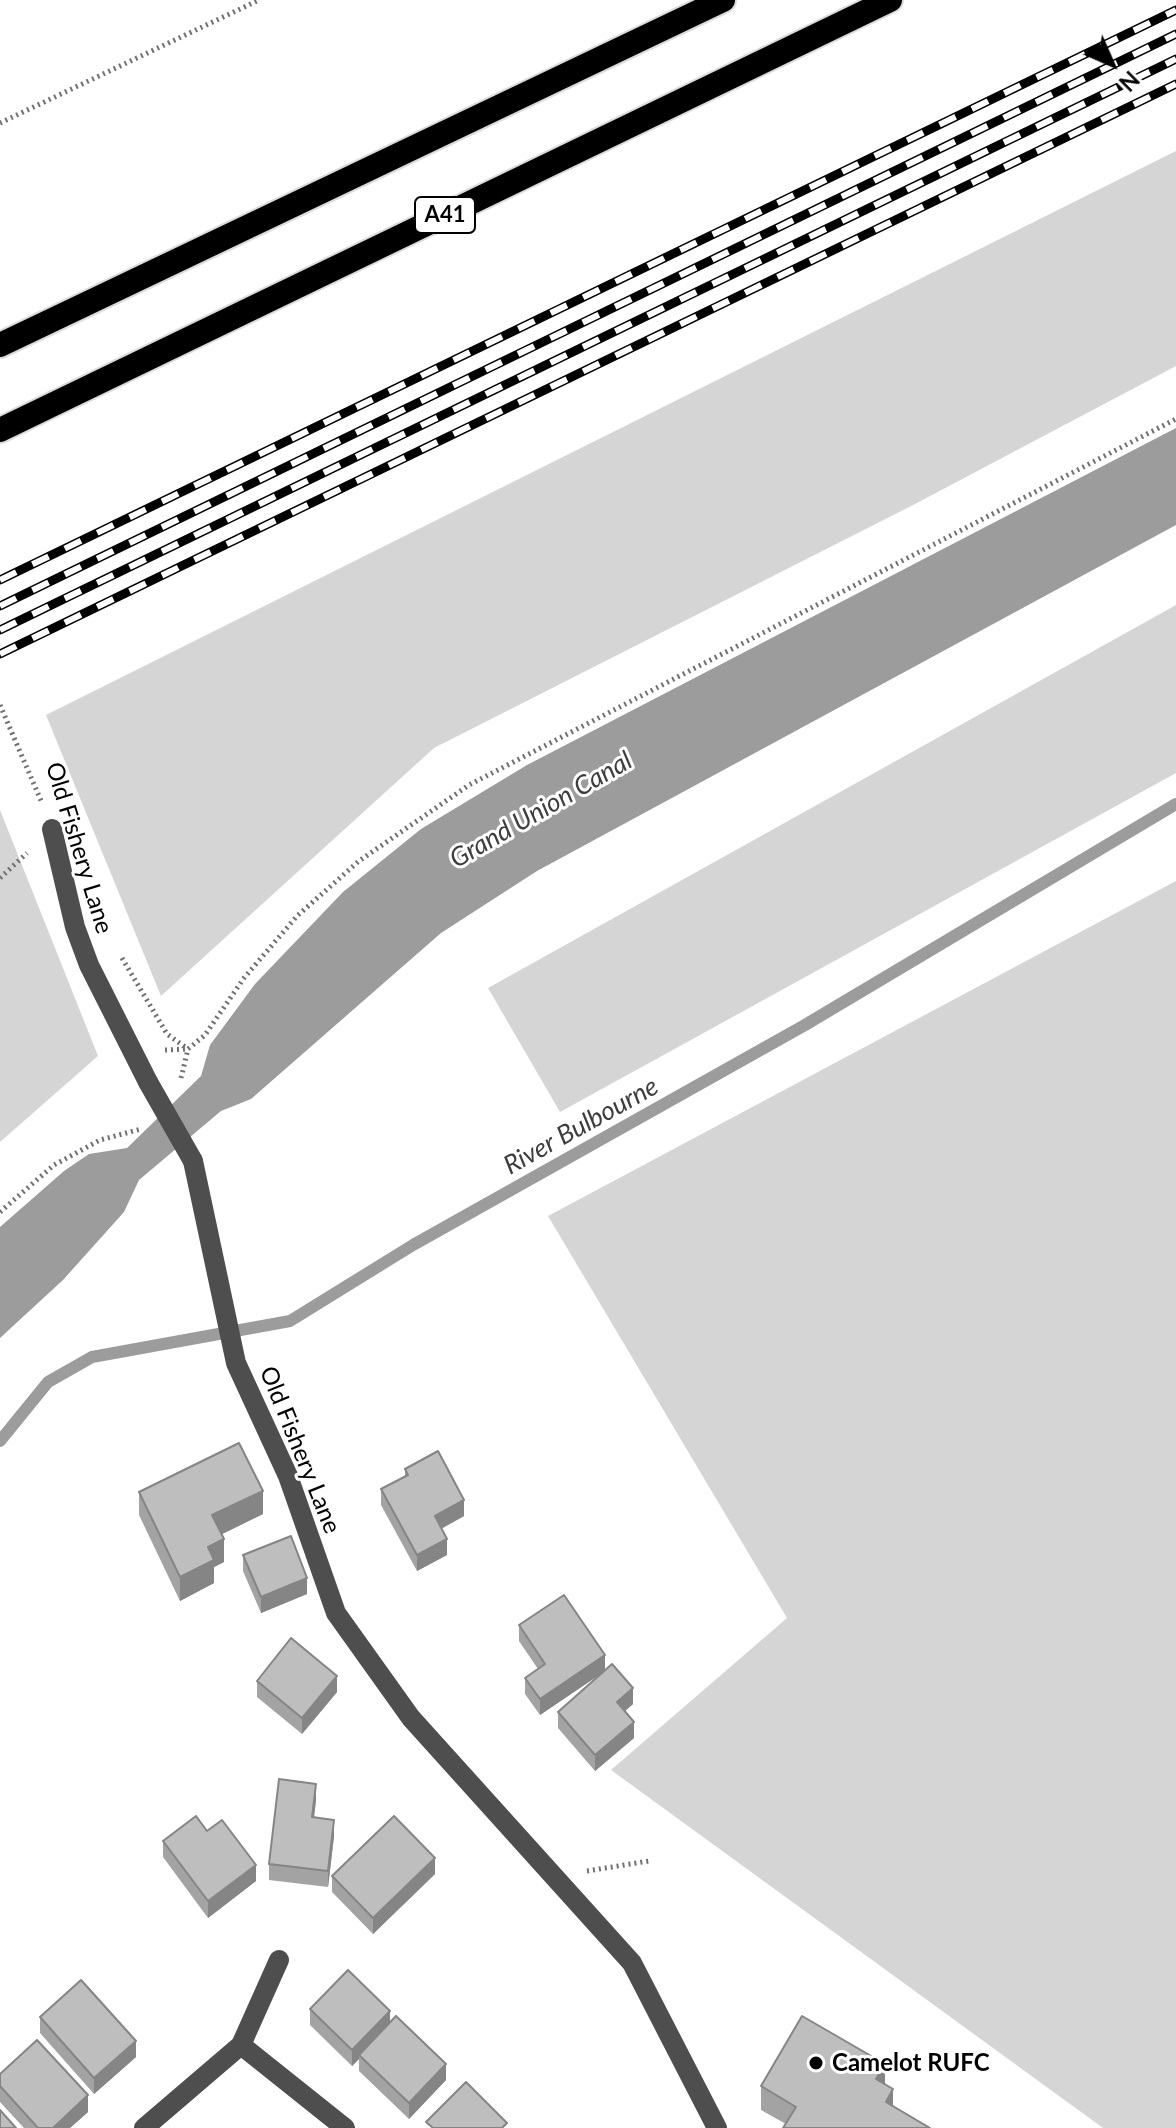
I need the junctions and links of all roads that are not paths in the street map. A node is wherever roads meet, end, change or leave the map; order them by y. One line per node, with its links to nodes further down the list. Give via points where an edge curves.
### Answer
1 (723, 0): 3 (highway)
2 (890, 0): 4 (highway, A41)
3 (0, 345)
4 (0, 430)
5 (52, 829): 10 (street, Old Fishery Lane, bridge, via 89,965 193,1161 236,1363 288,1476 336,1613 411,1718 632,1963)
6 (279, 1960): 7 (street)
7 (241, 2045): 8 (street); 9 (street)
8 (144, 2128)
9 (345, 2128)
10 (717, 2128)

